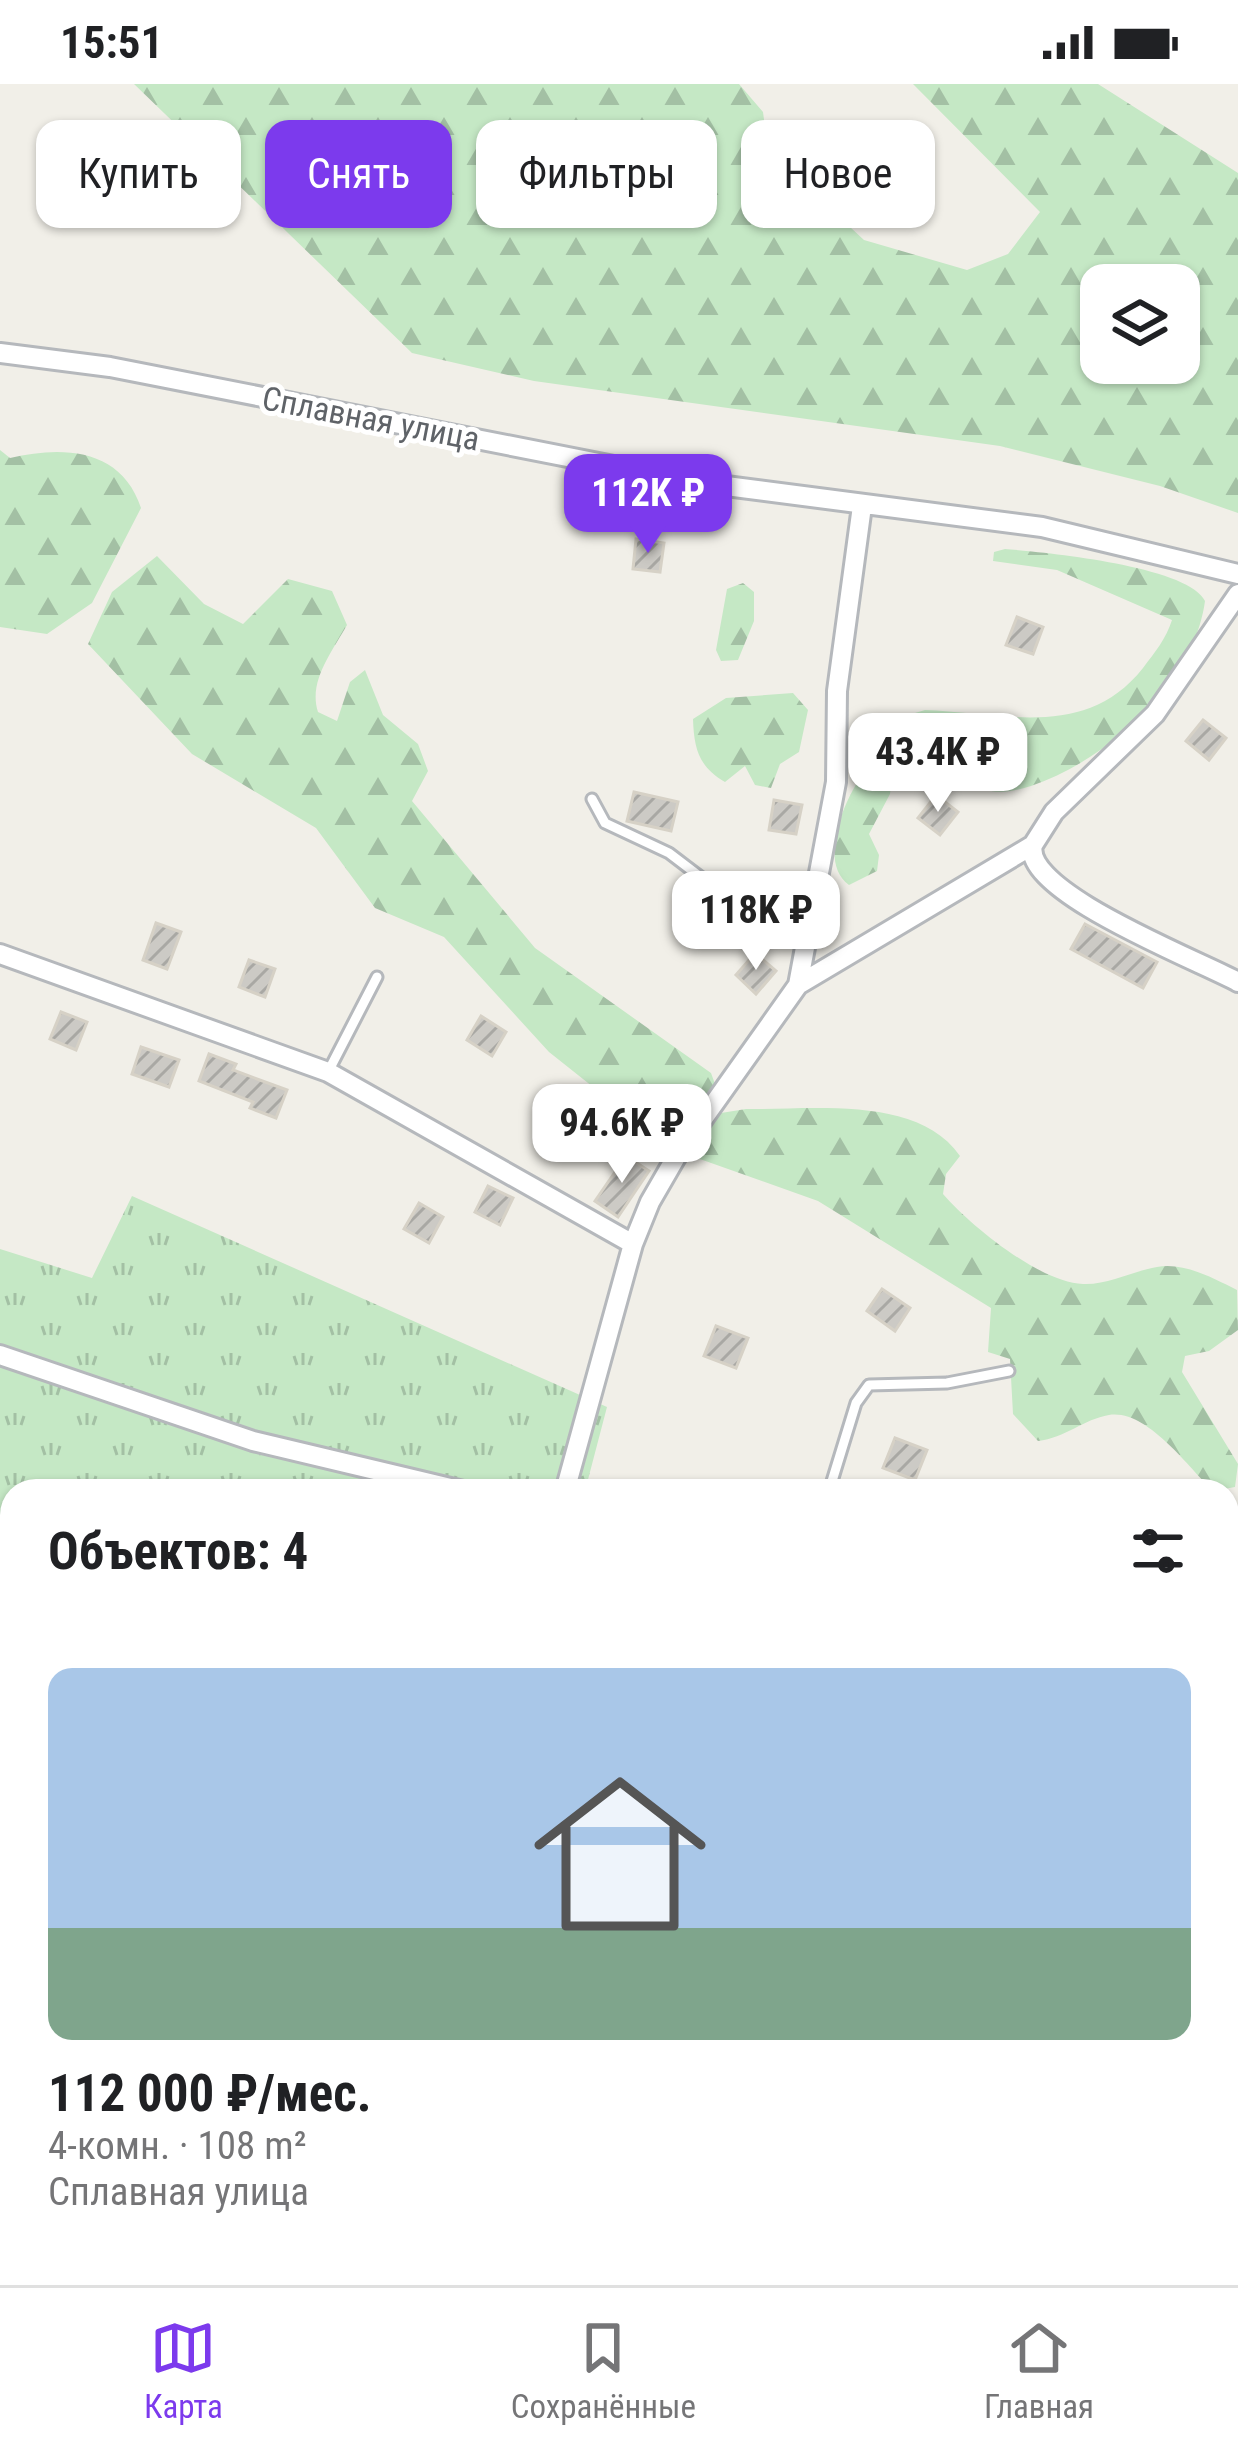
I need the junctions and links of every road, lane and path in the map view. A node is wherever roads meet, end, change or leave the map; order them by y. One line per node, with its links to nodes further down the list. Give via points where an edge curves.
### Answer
1 (0, 353): 2 (street, Сплавная улица)
2 (862, 506): 3 (street, Сплавная улица, via 1042,527); 7 (street, via 837,691 836,782)
3 (1238, 574)
4 (1238, 594): 6 (street, via 1155,714 1054,812)
5 (592, 799): 7 (lane, via 605,823 670,853 774,933)
6 (1033, 845): 10 (street, via 1040,874 1107,919); 11 (street)
7 (806, 941): 11 (street)
8 (0, 954): 12 (street)
9 (377, 977): 12 (lane)
10 (1238, 982)
11 (798, 985): 13 (street, via 676,1157)
12 (328, 1072): 13 (street)
13 (633, 1244): 17 (street)
14 (0, 1355): 16 (street, via 254,1441)
15 (1009, 1371): 18 (lane, via 869,1385)
16 (413, 1479)
17 (568, 1479)
18 (833, 1479)

